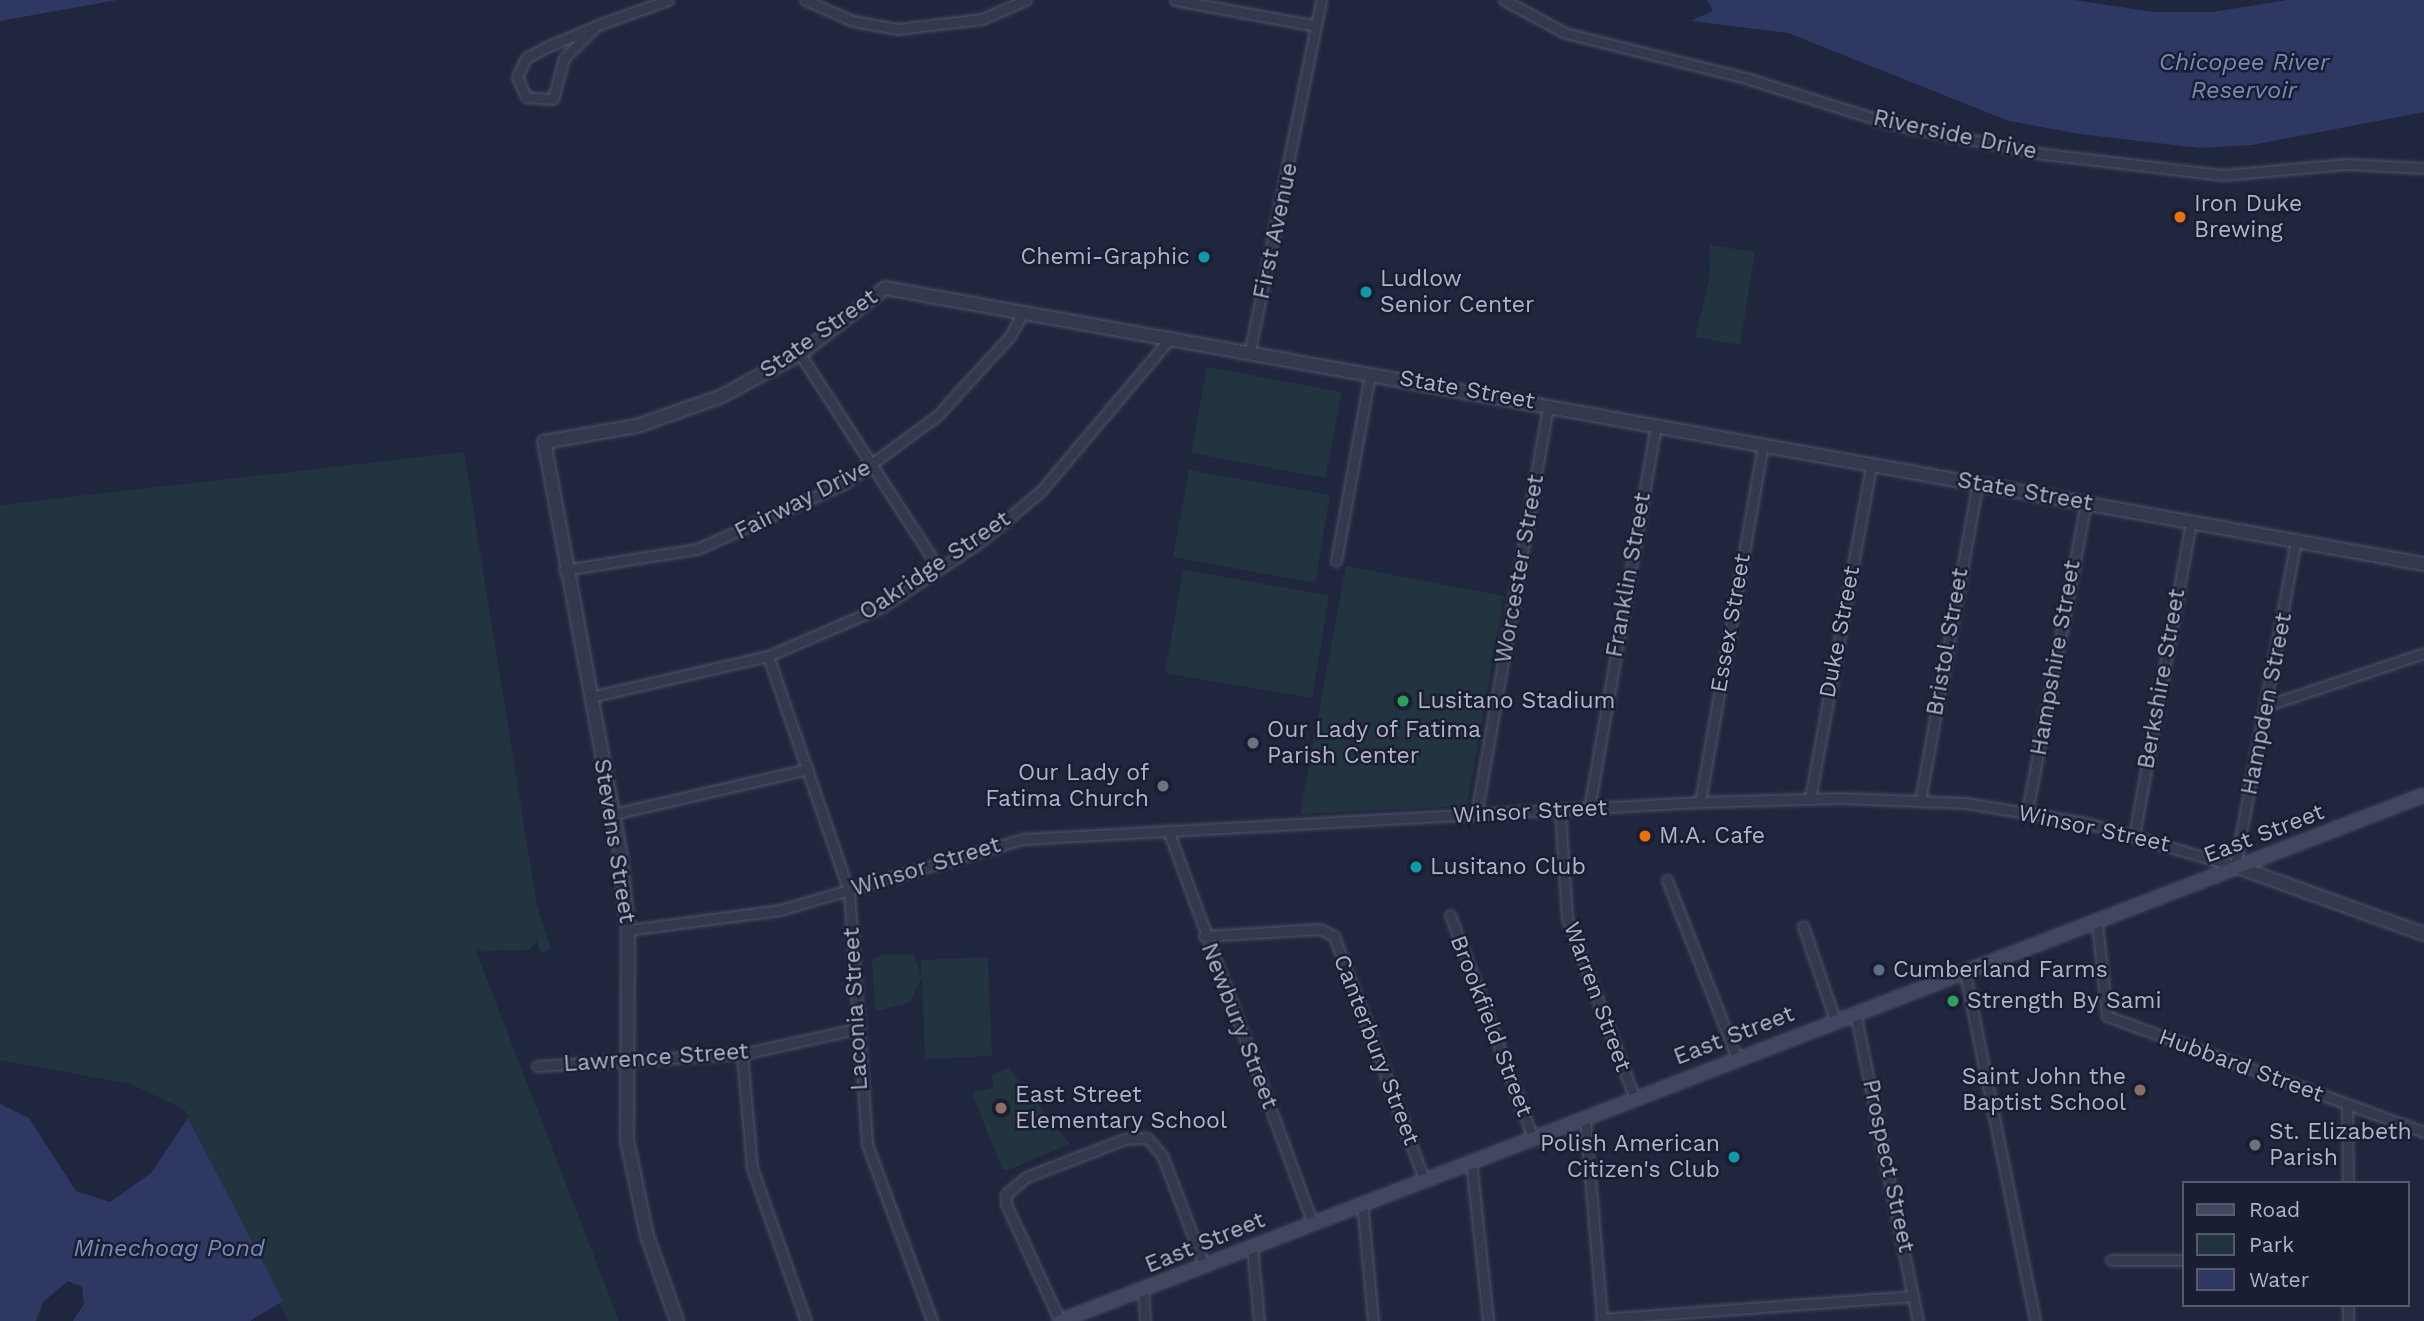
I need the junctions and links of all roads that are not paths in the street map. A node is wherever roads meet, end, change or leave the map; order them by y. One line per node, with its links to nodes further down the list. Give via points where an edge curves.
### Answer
1 (667, 0): 7 (street)
2 (805, 0): 3 (street, via 853,21 897,29 982,19)
3 (1026, 0)
4 (1175, 0): 8 (street)
5 (1321, 0): 8 (street)
6 (1504, 0): 9 (street, Riverside Drive, via 1565,33 1749,79 1892,124 2043,154 2150,171 2223,175 2347,164)
7 (596, 26): 7 (street, via 526,58 517,77 521,91 534,100 553,99 564,58)
8 (1316, 26): 12 (street, First Avenue)
9 (2424, 168)
10 (1023, 313): 11 (street, State Street); 13 (street, State Street, via 885,288); 20 (street, Fairway Drive, via 1010,336 954,398)
11 (1171, 337): 12 (street, State Street); 27 (street, Oakridge Street, via 1041,491)
12 (1250, 350): 14 (street, State Street)
13 (800, 354): 17 (street, State Street, via 670,418); 20 (street)
14 (1370, 373): 15 (street, State Street); 25 (street)
15 (1548, 405): 16 (street, State Street); 42 (street, Worcester Street)
16 (1656, 425): 18 (street, State Street); 38 (street, Franklin Street)
17 (544, 442): 28 (street, Stevens Street)
18 (1763, 445): 19 (street, State Street); 37 (street, Essex Street)
19 (1871, 464): 21 (street, State Street); 35 (street, Duke Street)
20 (873, 466): 27 (street); 28 (street, Fairway Drive, via 793,509 697,549)
21 (1978, 483): 22 (street, State Street); 36 (street, Bristol Street)
22 (2086, 503): 23 (street, State Street); 40 (street, Hampshire Street)
23 (2190, 523): 24 (street, State Street); 44 (street, Berkshire Street)
24 (2296, 541): 26 (street, State Street); 32 (street, Hampden Street)
25 (1336, 561)
26 (2424, 564)
27 (939, 569): 30 (street, Oakridge Street, via 862,617)
28 (564, 570): 31 (street, Stevens Street)
29 (2424, 653): 32 (street)
30 (768, 656): 31 (street, Oakridge Street); 33 (street, Laconia Street)
31 (590, 697): 41 (street, Stevens Street)
32 (2268, 705): 45 (street, Hampden Street)
33 (808, 769): 41 (street); 47 (street, Laconia Street)
34 (2424, 795): 45 (main road, East Street)
35 (1810, 799): 36 (street, Winsor Street); 37 (street, Winsor Street)
36 (1920, 801): 40 (street, Winsor Street)
37 (1700, 802): 38 (street, Winsor Street)
38 (1589, 809): 39 (street, Winsor Street)
39 (1560, 812): 42 (street, Winsor Street); 62 (street, Warren Street, via 1567,918)
40 (2027, 813): 44 (street, Winsor Street)
41 (613, 814): 51 (street, Stevens Street)
42 (1476, 815): 43 (street, Winsor Street)
43 (1168, 830): 47 (street, Winsor Street, via 1001,843); 53 (street, Newbury Street)
44 (2134, 836): 45 (street, Winsor Street)
45 (2235, 866): 49 (main road, East Street); 52 (street, Winsor Street)
46 (1667, 880): 59 (street)
47 (849, 891): 51 (street, Winsor Street, via 714,923); 57 (street, Laconia Street)
48 (1450, 915): 66 (street, Brookfield Street)
49 (2097, 923): 54 (main road, East Street); 63 (street, Hubbard Street, via 2107,1017)
50 (1803, 926): 56 (street)
51 (628, 930): 60 (street, Stevens Street)
52 (2424, 934)
53 (1204, 936): 68 (street, Canterbury Street, via 1320,929 1334,936); 71 (street, Newbury Street)
54 (1965, 973): 55 (main road, East Street); 88 (street)
55 (1855, 1012): 56 (main road, East Street); 77 (street, Prospect Street)
56 (1835, 1020): 59 (main road, East Street)
57 (856, 1029): 58 (street, Lawrence Street); 81 (street, Laconia Street, via 867,1144)
58 (742, 1054): 60 (street, Lawrence Street); 80 (street, via 752,1168)
59 (1737, 1059): 62 (main road, East Street)
60 (625, 1063): 61 (street, Lawrence Street); 79 (street, Stevens Street, via 627,1140 639,1204)
61 (537, 1066)
62 (1634, 1096): 64 (main road, East Street)
63 (2347, 1105): 65 (street, Hubbard Street); 69 (street)
64 (1585, 1117): 66 (main road, East Street); 78 (street)
65 (2424, 1132)
66 (1533, 1138): 67 (main road, East Street)
67 (1471, 1161): 68 (main road, East Street); 86 (street)
68 (1424, 1179): 70 (main road, East Street)
69 (2348, 1181)
70 (1362, 1202): 71 (main road, East Street); 85 (street)
71 (1312, 1222): 72 (main road, East Street)
72 (1252, 1246): 75 (main road, East Street); 84 (street)
73 (2111, 1260): 74 (street)
74 (2182, 1260)
75 (1204, 1265): 76 (main road, East Street); 82 (street, via 1161,1155 1147,1138 1125,1139 1026,1177 1006,1194)
76 (1143, 1291): 82 (main road, East Street); 83 (street)
77 (1913, 1296): 78 (street); 87 (street, Prospect Street)
78 (1602, 1320)
79 (677, 1321)
80 (806, 1321)
81 (932, 1321)
82 (1060, 1321)
83 (1145, 1321)
84 (1259, 1321)
85 (1373, 1321)
86 (1488, 1321)
87 (1918, 1321)
88 (2035, 1321)

